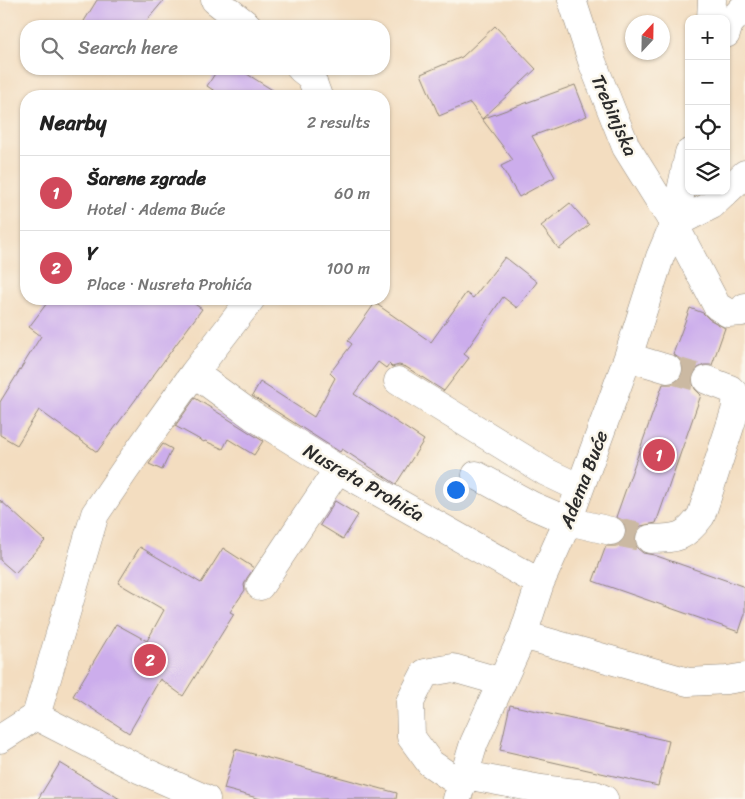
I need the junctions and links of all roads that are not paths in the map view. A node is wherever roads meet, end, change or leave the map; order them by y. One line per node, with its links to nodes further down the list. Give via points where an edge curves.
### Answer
1 (215, 0): 6 (street)
2 (572, 0): 12 (street, Trebinjska, via 626,147)
3 (712, 0): 5 (street)
4 (745, 6): 7 (street)
5 (711, 15)
6 (240, 20)
7 (730, 23)
8 (308, 75): 9 (street)
9 (316, 90)
10 (685, 172): 12 (street, Adema Buće)
11 (745, 174): 12 (street, via 712,205)
12 (674, 224): 14 (street, Trebinjska, via 717,306 728,314 742,312); 15 (street, Adema Buće)
13 (246, 305): 17 (street)
14 (745, 307)
15 (628, 357): 16 (street); 22 (street, Adema Buće)
16 (668, 369)
17 (194, 373): 20 (street, Nusreta Prohića); 31 (street, via 95,514)
18 (707, 380): 25 (street, via 730,389 737,396 736,411 701,516 691,530 676,538)
19 (398, 381): 22 (street, via 546,472)
20 (338, 470): 26 (street, Nusreta Prohića); 27 (street)
21 (476, 475): 23 (street)
22 (580, 488): 23 (street, Adema Buće)
23 (568, 521): 24 (street); 26 (street, Adema Buće)
24 (611, 531)
25 (650, 540)
26 (540, 583): 28 (street, Adema Buće)
27 (260, 586)
28 (523, 635): 29 (street, via 688,682); 30 (street, Adema Buće)
29 (745, 677)
30 (502, 682): 33 (street, Adema Buće, via 474,743); 33 (street, via 453,668 425,673 410,702 412,737 430,764)
31 (36, 716): 32 (street); 34 (street)
32 (0, 739)
33 (461, 786): 35 (street, via 541,789 595,795)
34 (206, 799)
35 (604, 799)

